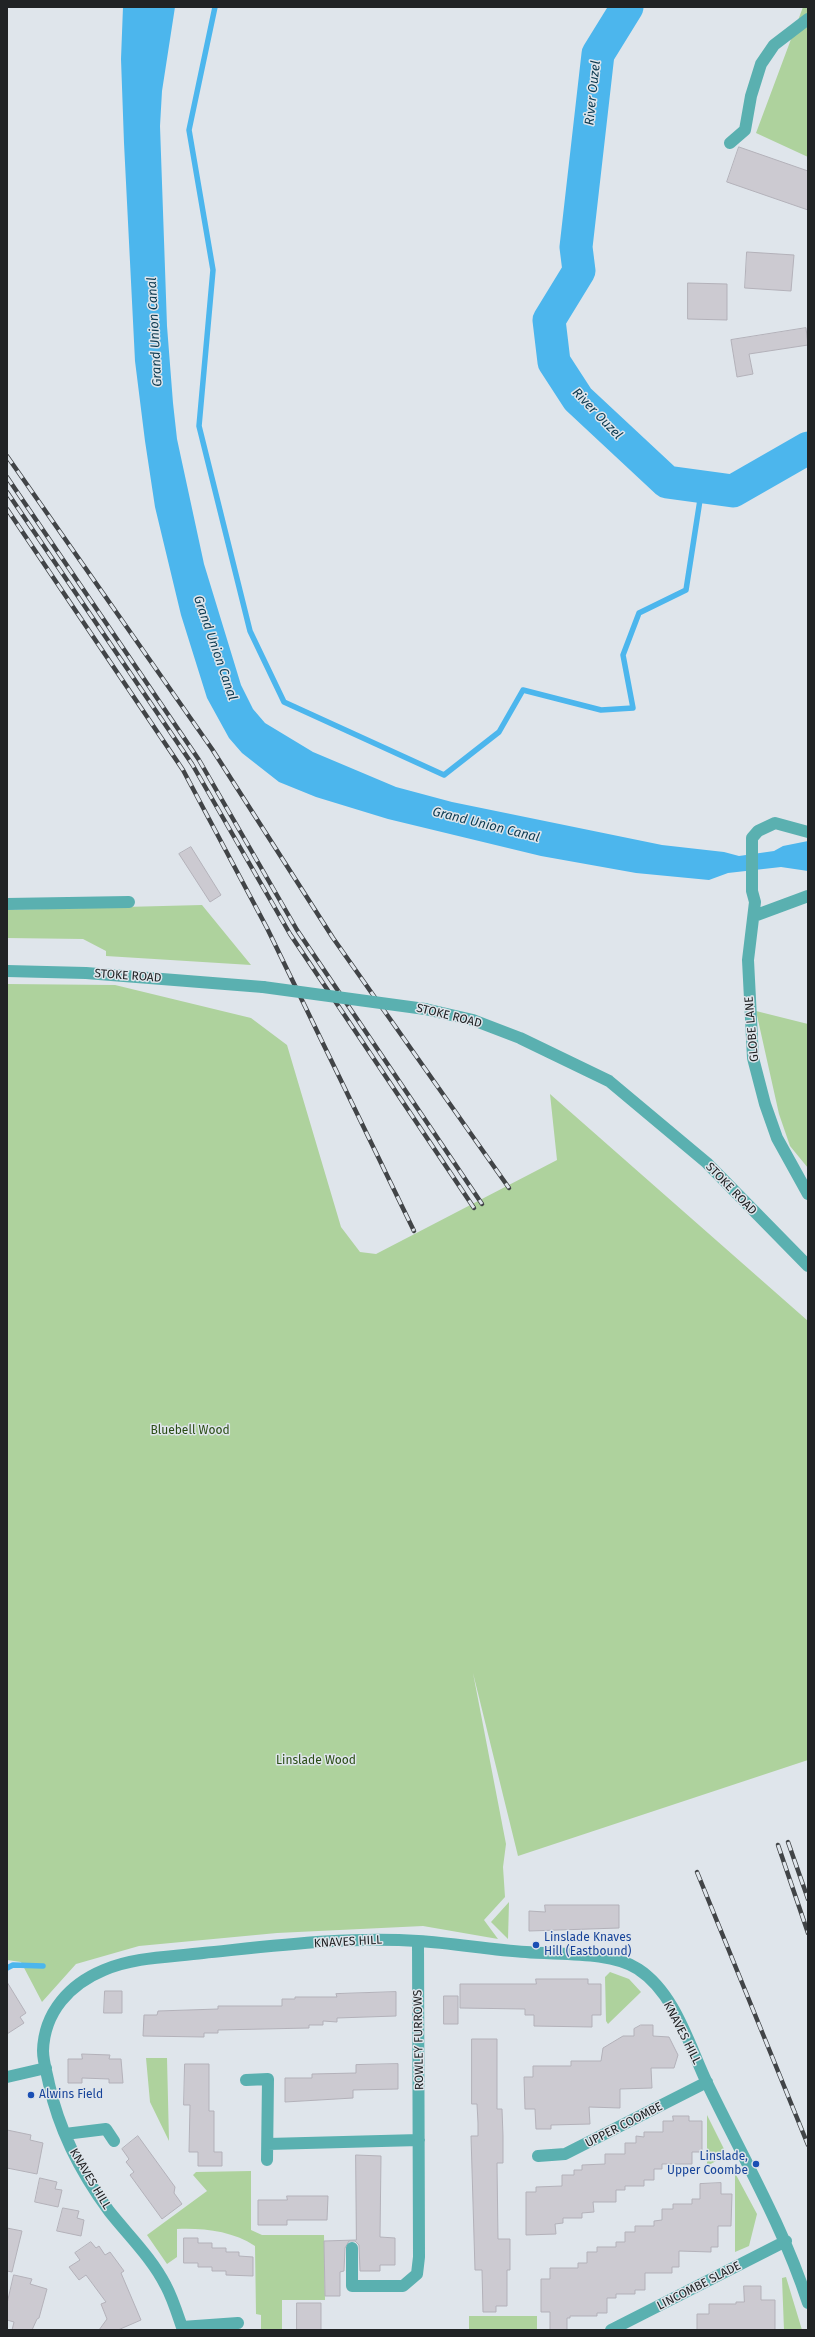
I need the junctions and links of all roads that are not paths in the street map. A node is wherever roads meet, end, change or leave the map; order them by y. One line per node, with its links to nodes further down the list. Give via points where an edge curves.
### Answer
1 (808, 19): 2 (street, via 774,45 761,64 751,96 745,130)
2 (730, 143)
3 (808, 832): 7 (street, GLOBE LANE, via 775,823 758,831 752,838)
4 (808, 896): 7 (street)
5 (129, 902): 6 (street)
6 (7, 904)
7 (754, 916): 9 (street, GLOBE LANE, via 748,960 753,1058 777,1138)
8 (7, 971): 10 (street, STOKE ROAD, bridge, via 86,973 263,988 425,1009 473,1020 520,1038 609,1080 707,1163)
9 (808, 1194)
10 (808, 1266)
11 (418, 1941): 12 (street, KNAVES HILL, via 377,1940 274,1946 136,1961 106,1969 71,1988 55,2008 46,2033 43,2052); 15 (street, KNAVES HILL, via 605,1958 634,1966 646,1975 672,2007); 17 (street, ROWLEY FURROWS)
12 (46, 2068): 13 (street); 16 (street, KNAVES HILL, via 53,2102)
13 (7, 2077)
14 (246, 2080): 19 (street, via 268,2080)
15 (707, 2082): 20 (street, UPPER COOMBE, via 566,2154); 22 (street, KNAVES HILL)
16 (65, 2134): 18 (street, via 106,2129); 26 (street, KNAVES HILL, via 74,2157 108,2209 166,2284)
17 (419, 2140): 19 (street); 23 (street, ROWLEY FURROWS, via 417,2274 403,2286 352,2286)
18 (114, 2141)
19 (268, 2144): 21 (street)
20 (538, 2156)
21 (268, 2160)
22 (786, 2241): 24 (street, KNAVES HILL); 27 (street, LINCOMBE SLADE)
23 (352, 2248)
24 (808, 2303)
25 (238, 2323): 26 (street)
26 (182, 2329)
27 (612, 2330)

